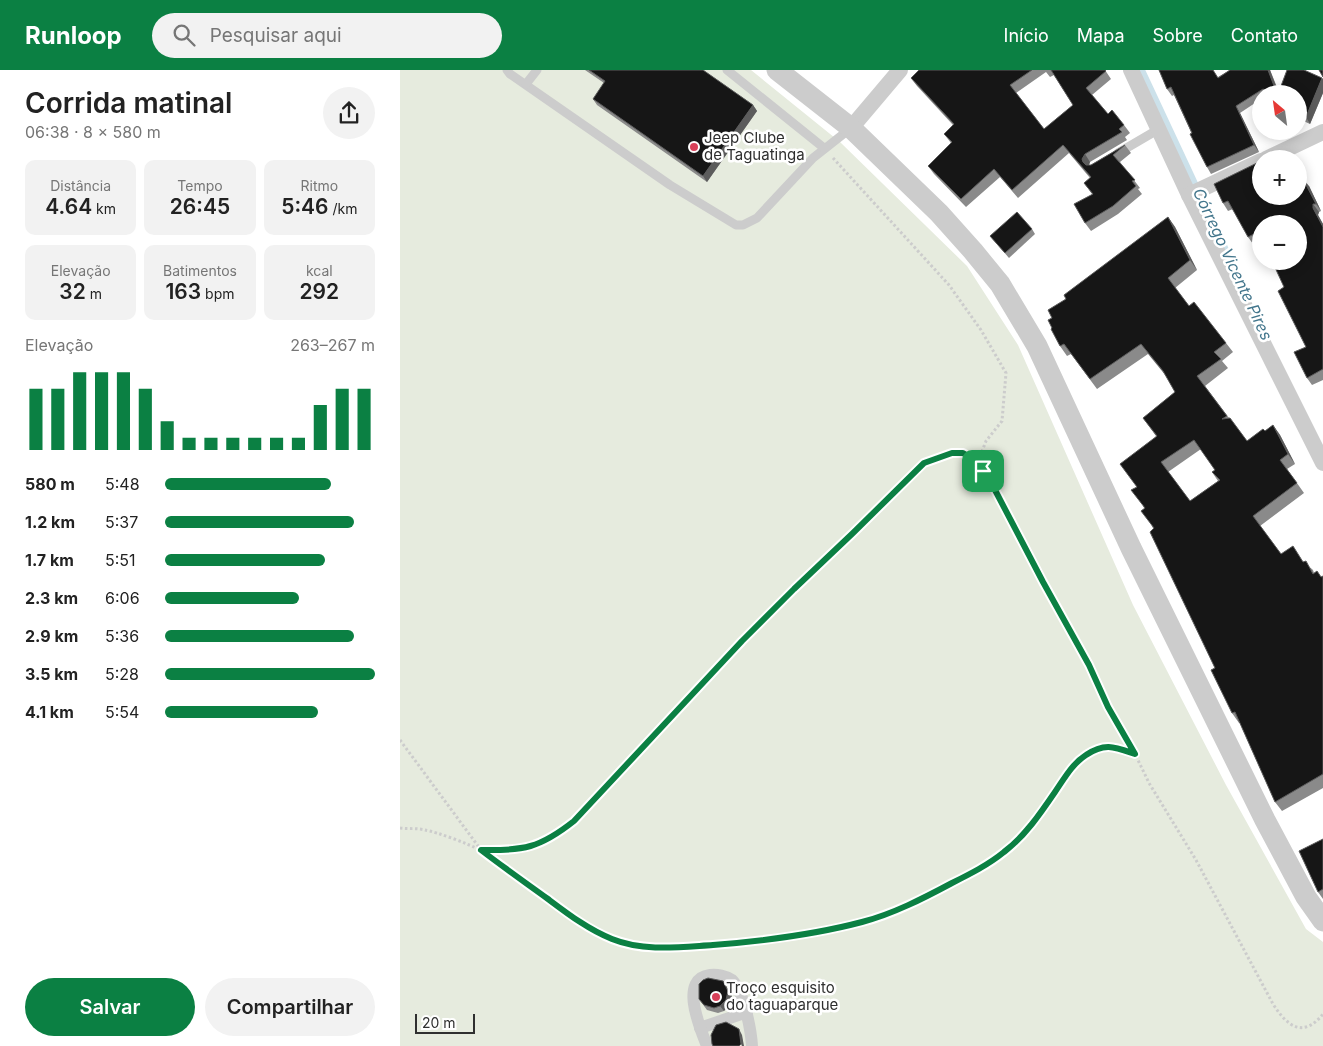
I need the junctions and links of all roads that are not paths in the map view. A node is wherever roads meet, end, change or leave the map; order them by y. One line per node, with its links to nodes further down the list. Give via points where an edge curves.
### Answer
1 (507, 70): 7 (lane)
2 (537, 70): 7 (lane)
3 (727, 70): 11 (lane)
4 (777, 70): 8 (street)
5 (900, 70): 8 (street)
6 (1131, 70): 9 (street)
7 (526, 84): 11 (lane, via 670,185 736,225 743,226 757,218)
8 (851, 128): 11 (lane); 17 (street, via 968,245 1000,284 1020,316 1265,820 1306,897)
9 (1158, 129): 13 (lane); 15 (street)
10 (1323, 132): 12 (street)
11 (824, 148)
12 (1285, 150)
13 (1110, 157)
14 (1252, 165): 15 (street)
15 (1189, 195): 16 (street)
16 (1323, 463)
17 (1323, 921)
18 (746, 1012): 19 (street); 19 (street, via 732,980 720,975 706,976 697,984 693,994); 21 (street)
19 (700, 1028): 20 (street)
20 (707, 1046)
21 (752, 1046)

